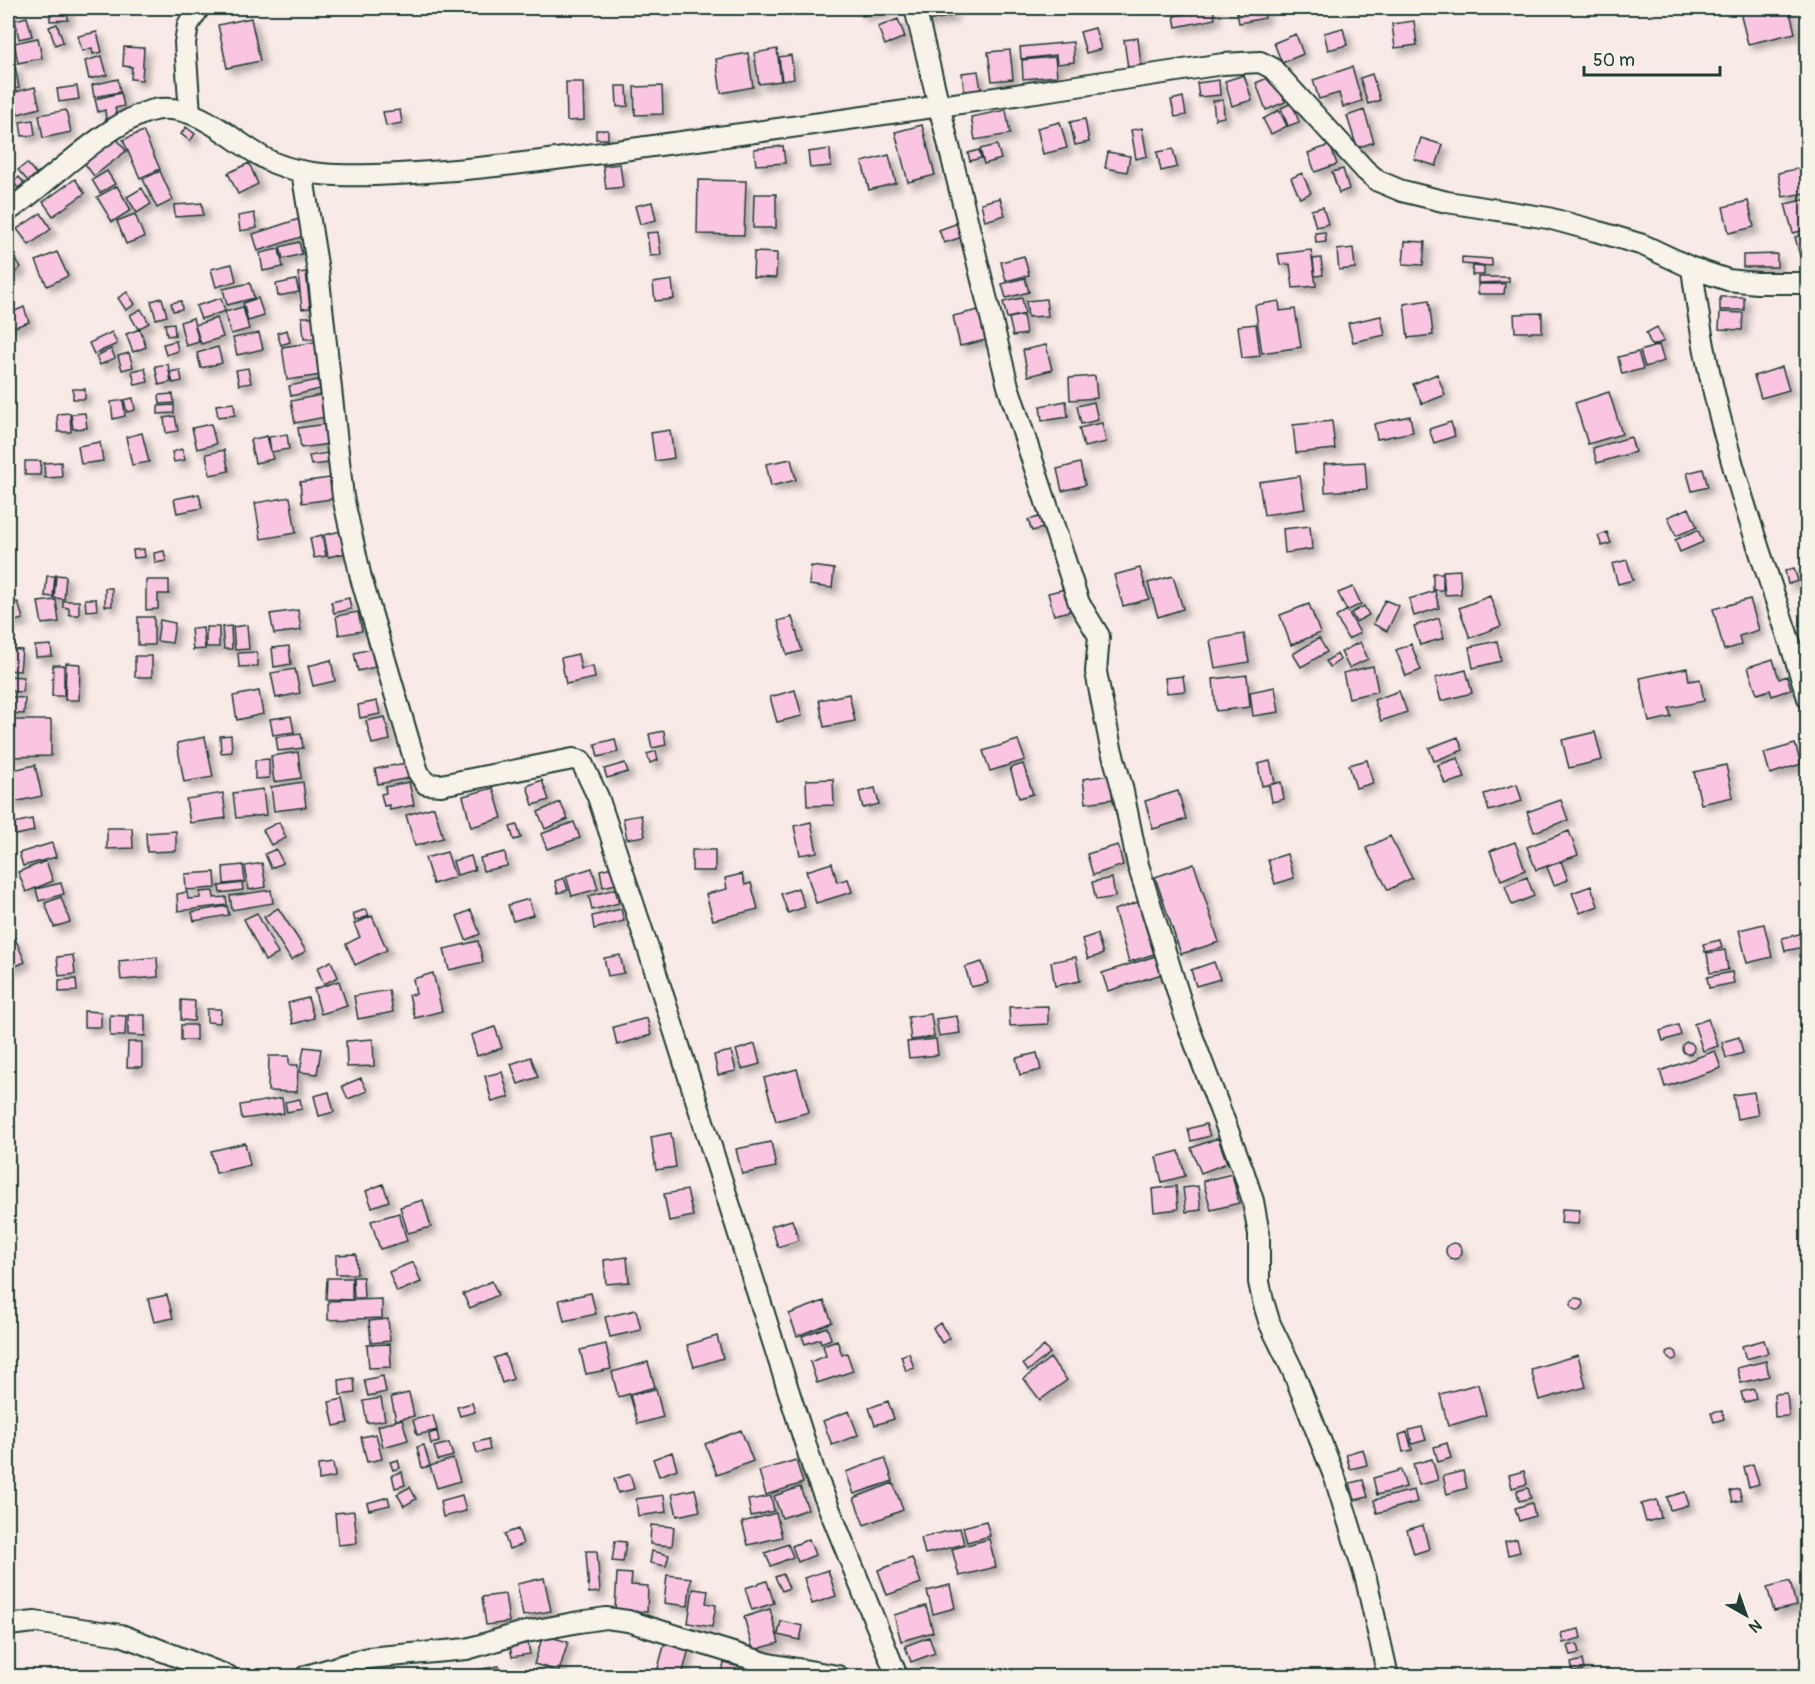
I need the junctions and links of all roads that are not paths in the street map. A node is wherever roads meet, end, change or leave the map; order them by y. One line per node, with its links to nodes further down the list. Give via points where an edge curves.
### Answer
1 (199, 8): 4 (street, via 188,25 185,43)
2 (915, 8): 3 (street)
3 (940, 107): 5 (street, via 535,162 375,175); 7 (street, via 1223,64 1260,62 1272,68 1365,170 1389,187 1587,229 1643,245); 15 (street, via 1008,386 1079,603 1099,636 1096,672 1138,865 1188,1025 1247,1182 1259,1234 1263,1301 1335,1478 1366,1579)
4 (190, 113): 5 (street, via 275,163); 6 (street, via 159,109 141,114 108,132)
5 (302, 171): 14 (street, via 318,271 343,497 361,578 418,772 426,784 441,785 573,759 581,761 598,797 648,948 814,1471)
6 (8, 211)
7 (1692, 268): 8 (street, via 1728,280); 9 (street, via 1700,327 1733,467)
8 (1808, 283)
9 (1808, 698)
10 (8, 1625): 11 (street, via 35,1622 121,1635)
11 (228, 1677)
12 (306, 1677): 13 (street, via 368,1658 467,1649 606,1618 639,1624 769,1664)
13 (838, 1677)
14 (897, 1677)
15 (1388, 1677)

